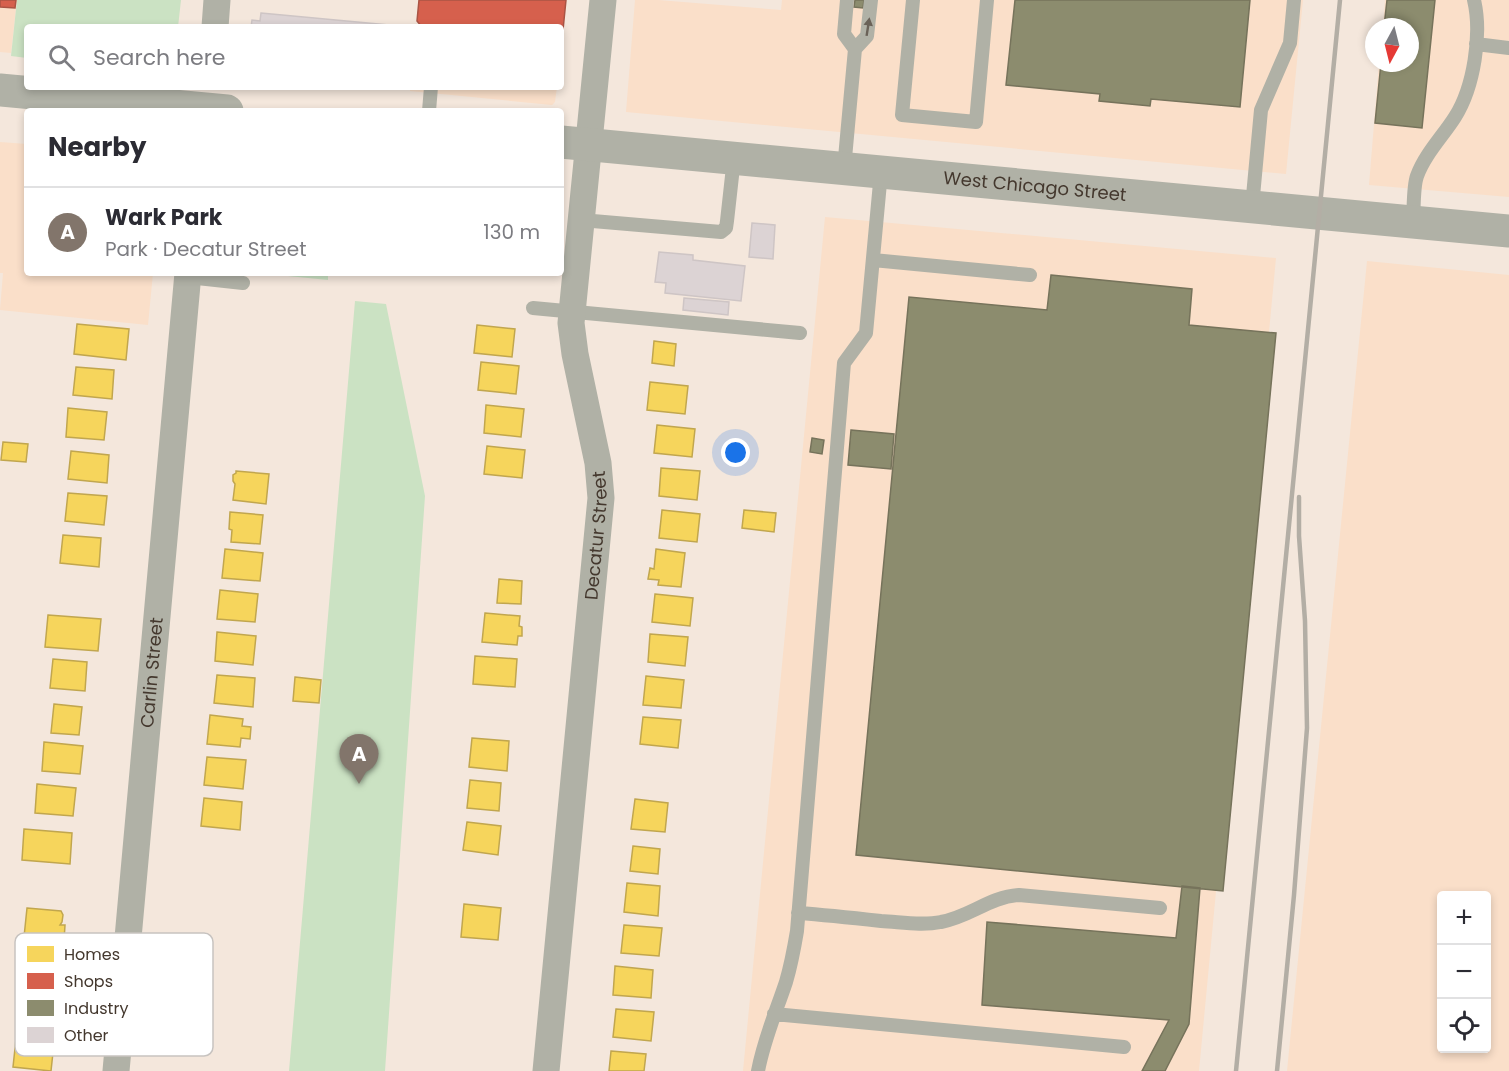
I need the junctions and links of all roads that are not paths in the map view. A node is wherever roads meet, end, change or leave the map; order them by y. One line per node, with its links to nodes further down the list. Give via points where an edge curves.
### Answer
1 (217, 0): 9 (street)
2 (603, 0): 18 (street, Decatur Street)
3 (847, 0): 12 (lane, via 844,34)
4 (871, 0): 12 (lane, one-way to 4, via 867,36)
5 (913, 0): 6 (lane, via 902,115 976,122)
6 (987, 0)
7 (1294, 0): 22 (lane, via 1290,43 1261,110)
8 (1474, 0): 10 (lane)
9 (215, 24)
10 (1476, 44): 11 (lane); 24 (lane, via 1470,81 1456,115 1416,178)
11 (1509, 48)
12 (855, 49): 20 (lane)
13 (0, 90): 15 (street)
14 (431, 90): 17 (lane)
15 (92, 105): 16 (street)
16 (211, 105)
17 (429, 108)
18 (575, 143): 19 (street, West Chicago Street); 23 (street, Decatur Street)
19 (734, 158): 20 (street, West Chicago Street); 23 (lane, via 726,228 721,232)
20 (844, 169): 21 (street, West Chicago Street)
21 (881, 172): 22 (street, West Chicago Street); 26 (lane)
22 (1252, 207): 24 (street, West Chicago Street)
23 (581, 220): 32 (street, Decatur Street)
24 (1413, 222): 25 (street, West Chicago Street)
25 (1509, 231)
26 (873, 260): 27 (lane); 35 (lane, via 866,333 844,363)
27 (1030, 275)
28 (188, 276): 36 (street, Carlin Street)
29 (195, 276): 30 (lane)
30 (243, 283)
31 (532, 308): 32 (lane)
32 (572, 311): 33 (lane); 41 (street, Decatur Street, via 575,354 598,463 601,498)
33 (800, 333)
34 (1160, 908): 35 (lane, via 1019,895 993,900 954,920 938,923)
35 (798, 912): 37 (lane, via 793,957)
36 (128, 933)
37 (774, 1014): 38 (lane); 42 (lane)
38 (1124, 1047)
39 (117, 1056): 40 (street, Carlin Street)
40 (116, 1071)
41 (546, 1071)
42 (758, 1071)

